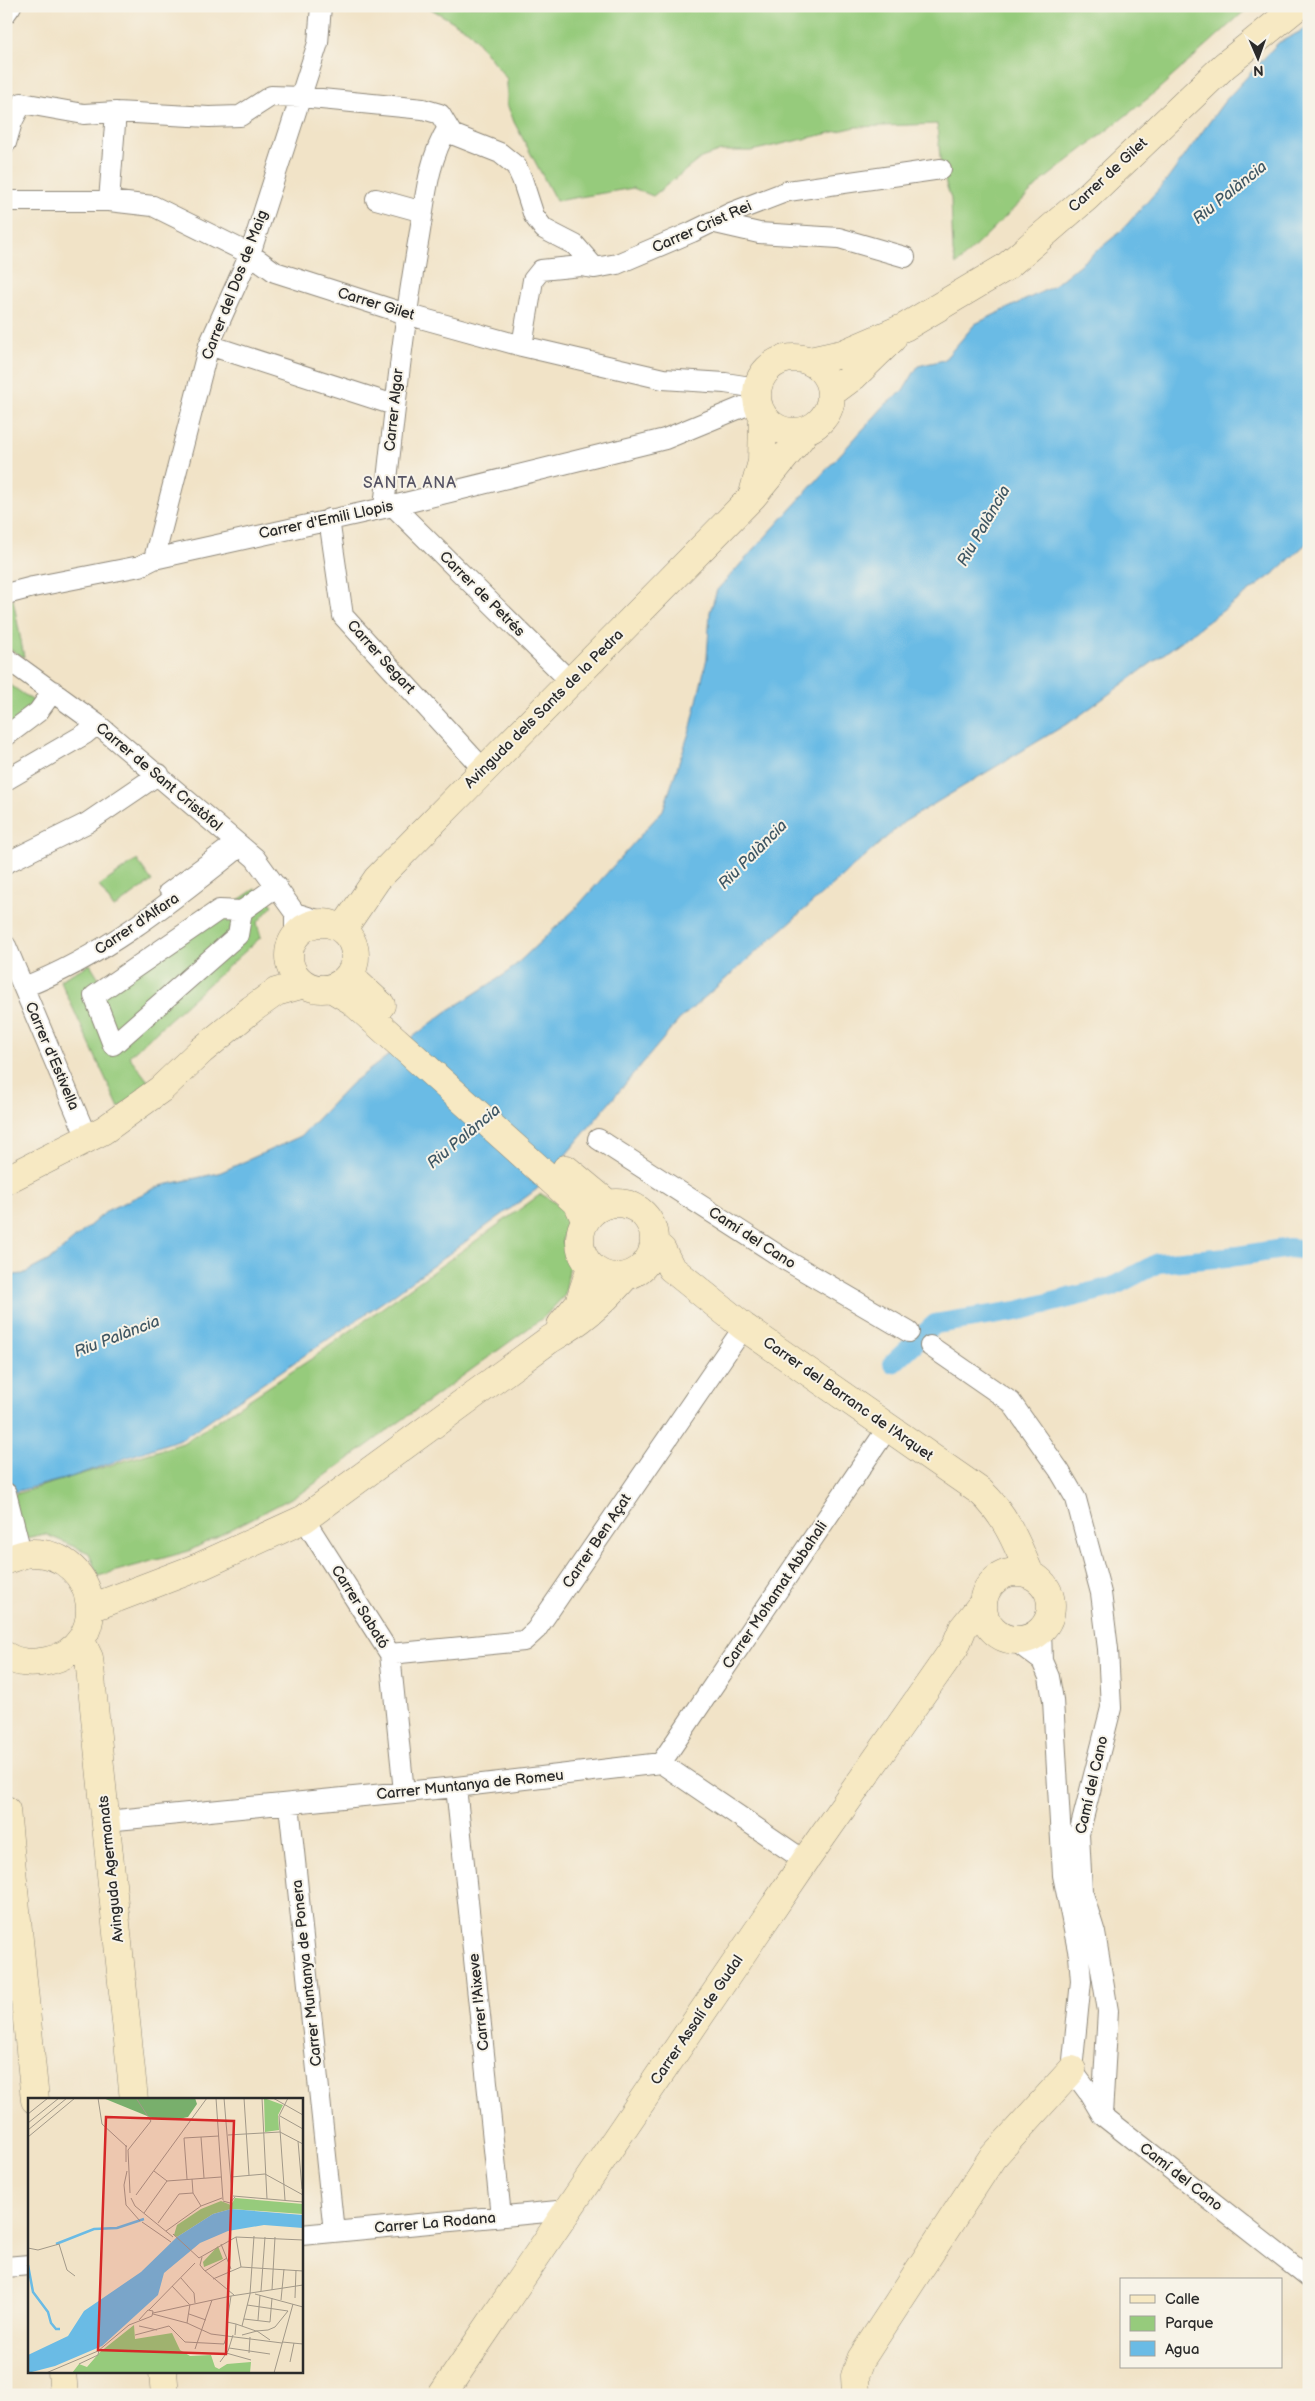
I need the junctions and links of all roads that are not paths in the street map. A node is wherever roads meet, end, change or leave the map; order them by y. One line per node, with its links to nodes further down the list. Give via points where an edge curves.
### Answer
1 (11, 6): 4 (street)
2 (321, 6): 5 (street, Carrer del Dos de Maig, via 318,43)
3 (1298, 6): 19 (street, Carrer de Gilet, via 1224,66 1087,196 1006,267)
4 (6, 13)
5 (301, 96): 6 (street, via 271,96 240,116); 7 (street, via 423,109 440,114); 15 (street, Carrer del Dos de Maig)
6 (116, 112): 8 (street, via 84,114 22,103); 12 (street)
7 (448, 128): 13 (street, Carrer Algar, via 428,182); 17 (street, via 452,134 500,153 516,166 534,216 544,229 575,245)
8 (6, 143)
9 (941, 168): 14 (street, Carrer Crist Rei, via 788,191)
10 (376, 199): 13 (street)
11 (6, 201): 12 (street, Carrer Gilet)
12 (109, 201): 15 (street, Carrer Gilet, via 153,206)
13 (423, 212): 18 (street, Carrer Algar)
14 (712, 222): 16 (street, via 759,232 839,238); 17 (street, Carrer Crist Rei, via 617,264)
15 (250, 254): 18 (street, Carrer Gilet, via 275,272); 20 (street, Carrer del Dos de Maig)
16 (905, 257)
17 (595, 268): 21 (street, Carrer Crist Rei, via 581,266 541,270 533,280)
18 (406, 314): 21 (street, Carrer Gilet); 25 (street, Carrer Algar)
19 (905, 326): 22 (street, Carrer de Gilet, via 842,354); 23 (street, Carrer de Gilet, via 854,376)
20 (209, 345): 25 (street); 30 (street, Carrer del Dos de Maig)
21 (522, 346): 24 (street, Carrer Gilet, via 662,379 725,383)
22 (810, 361): 23 (street, via 824,373); 24 (street, via 785,359 773,364 767,369)
23 (831, 393): 26 (street, via 825,416)
24 (759, 402): 26 (street, via 773,426 784,432); 27 (street, via 762,462); 28 (street, Carrer d'Emili Llopis, via 665,439)
25 (394, 405): 28 (street, Carrer Algar)
26 (807, 430): 27 (street, Avinguda dels Sants de la Pedra)
27 (753, 496): 33 (street, Avinguda dels Sants de la Pedra)
28 (388, 506): 29 (street, Carrer d'Emili Llopis); 33 (street, Carrer de Petrés)
29 (330, 519): 30 (street, Carrer d'Emili Llopis); 37 (street, Carrer Segart, via 343,616)
30 (154, 558): 31 (street, Carrer d'Emili Llopis, via 140,566)
31 (6, 594)
32 (6, 658): 34 (street, Carrer de Sant Cristòfol)
33 (571, 682): 37 (street, Avinguda dels Sants de la Pedra)
34 (53, 691): 35 (street, Carrer de Sant Cristòfol); 36 (street, via 38,712)
35 (97, 724): 38 (street, Carrer de Sant Cristòfol); 39 (street)
36 (6, 736)
37 (484, 770): 45 (street, Avinguda dels Sants de la Pedra)
38 (159, 774): 40 (street, Carrer de Sant Cristòfol); 41 (street, via 88,823)
39 (6, 780)
40 (237, 843): 42 (street, Carrer de Sant Cristòfol, via 255,858); 43 (lane); 50 (street, Carrer d'Alfara, via 178,897 108,946 52,976)
41 (6, 863)
42 (277, 886): 44 (street); 46 (street, Carrer de Sant Cristòfol)
43 (164, 890)
44 (242, 911): 44 (street, via 219,910 94,996 113,1045 238,935)
45 (333, 926): 46 (street, via 308,925); 49 (street, via 351,938 355,950 355,962)
46 (293, 935): 51 (street, via 290,968); 52 (street)
47 (104, 938): 50 (lane, via 68,961)
48 (6, 946): 50 (street, Carrer d'Estivella)
49 (341, 980): 51 (street, via 322,990); 56 (street, via 361,988); 57 (street, via 351,1000 578,1204)
50 (22, 983): 53 (street, Carrer d'Estivella)
51 (304, 984): 52 (street)
52 (276, 992): 53 (street, via 224,1032 161,1090 104,1130)
53 (87, 1138): 55 (street)
54 (598, 1139): 61 (street, Camí del Cano, via 790,1263)
55 (6, 1180)
56 (607, 1203): 57 (street, via 594,1209); 58 (street, via 626,1203 642,1211 652,1226)
57 (585, 1220): 59 (street, via 579,1240 582,1255)
58 (641, 1263): 59 (street, via 613,1277); 60 (street, Carrer del Barranc de l'Arquet, via 662,1250 671,1268); 62 (street, via 578,1324)
59 (591, 1267): 62 (street, via 579,1303)
60 (744, 1327): 64 (street, Carrer del Barranc de l'Arquet); 75 (street, Carrer Ben Açat, via 536,1630 524,1641)
61 (909, 1332)
62 (549, 1340): 66 (street)
63 (930, 1346): 88 (street, Camí del Cano, via 1011,1402 1039,1442 1076,1499 1102,1593 1111,1708 1078,1834 1082,1891 1095,1933 1108,2011)
64 (889, 1426): 68 (street, Carrer del Barranc de l'Arquet, via 982,1492 996,1506 1018,1545); 78 (street, Carrer Mohamat Abbahali)
65 (6, 1493): 67 (street)
66 (304, 1519): 69 (street, via 201,1566 124,1594); 75 (street, Carrer Sabató)
67 (14, 1558): 69 (street, via 31,1553 57,1557 78,1573)
68 (1017, 1574): 70 (street, via 989,1586); 71 (street, via 1040,1580 1047,1589 1051,1610)
69 (87, 1596): 73 (street, via 89,1624)
70 (983, 1603): 72 (street, via 989,1625); 74 (street, Carrer Assalí de Gudal, via 963,1628)
71 (1041, 1630): 72 (street, via 1024,1639); 77 (street)
72 (1005, 1636): 74 (street, Carrer Assalí de Gudal, via 984,1632); 77 (street)
73 (80, 1641): 76 (street, via 60,1658 32,1664); 82 (street, Avinguda Agermanats, via 89,1658)
74 (954, 1647): 84 (street, Carrer Assalí de Gudal)
75 (390, 1654): 80 (street, Carrer Sabató)
76 (6, 1656)
77 (1042, 1661): 85 (street, via 1053,1700 1063,1874 1081,1981)
78 (661, 1763): 79 (street, Carrer Muntanya de Romeu); 84 (street)
79 (456, 1787): 80 (street, Carrer Muntanya de Romeu); 90 (street, Carrer l'Aixeve)
80 (404, 1792): 81 (street, Carrer Muntanya de Romeu)
81 (289, 1804): 82 (street, Carrer Muntanya de Romeu); 91 (street, Carrer Muntanya de Ponera)
82 (106, 1822): 87 (street, Avinguda Agermanats)
83 (7, 1824): 86 (street)
84 (805, 1861): 89 (street, Carrer Assalí de Gudal)
85 (1072, 2070): 88 (street); 101 (street, via 992,2158 861,2359 855,2376)
86 (35, 2098)
87 (134, 2098)
88 (1102, 2115): 95 (street, Camí del Cano)
89 (568, 2210): 90 (street, Carrer La Rodana); 100 (street, Carrer Assalí de Gudal)
90 (501, 2216): 91 (street, Carrer La Rodana)
91 (334, 2232): 92 (street, Carrer La Rodana)
92 (302, 2235)
93 (28, 2265): 94 (street)
94 (6, 2267)
95 (1309, 2278)
96 (62, 2374): 98 (street)
97 (162, 2374): 99 (street)
98 (64, 2395)
99 (165, 2395)
100 (442, 2395)
101 (856, 2395)

